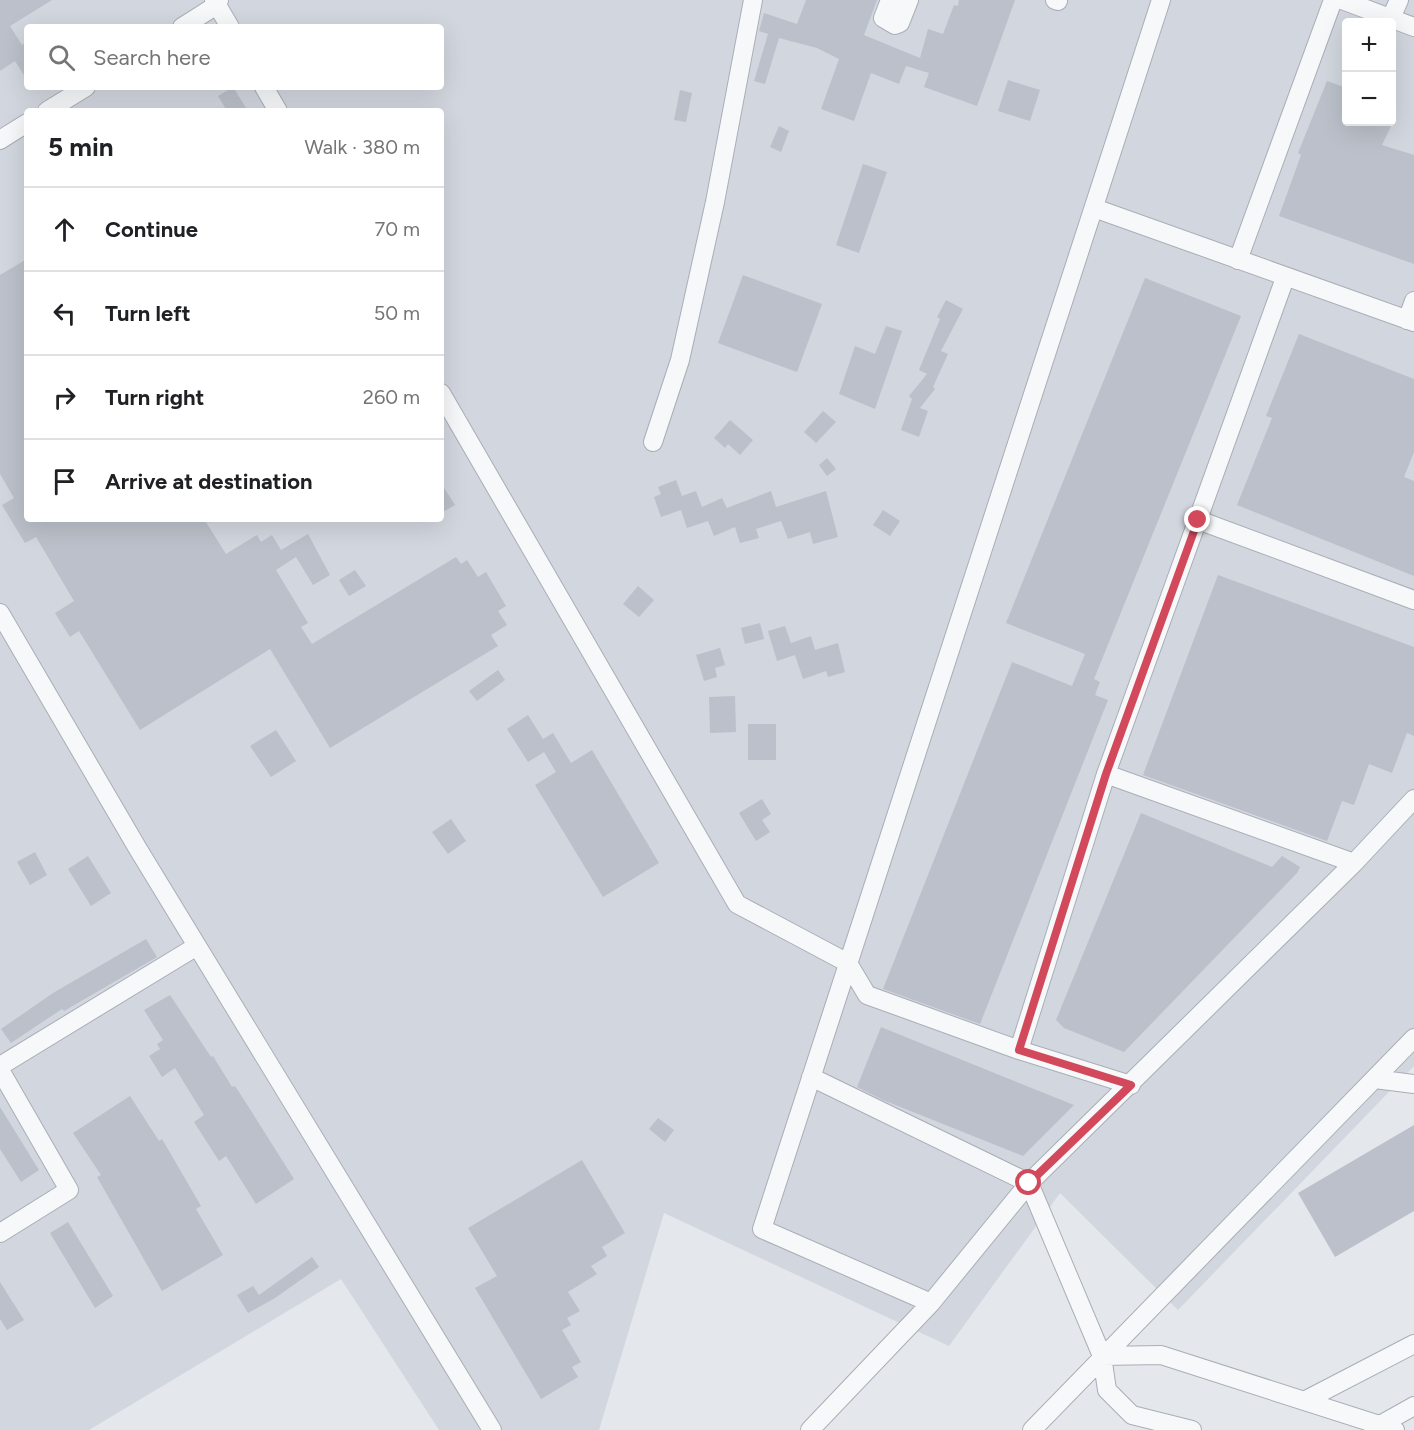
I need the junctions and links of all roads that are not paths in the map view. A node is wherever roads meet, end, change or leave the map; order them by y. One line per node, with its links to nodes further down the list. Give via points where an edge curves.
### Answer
1 (753, 0): 26 (street, via 683,349)
2 (890, 0): 3 (street, via 883,18 896,25)
3 (909, 0)
4 (1161, 0): 20 (street)
5 (1333, 0): 21 (street)
6 (1342, 0): 9 (street)
7 (1400, 0): 9 (street)
8 (216, 2): 11 (street); 12 (street)
9 (1391, 18)
10 (1396, 20): 13 (street)
11 (186, 24)
12 (228, 24)
13 (1414, 27)
14 (81, 90): 16 (street)
15 (266, 90): 17 (street)
16 (52, 108)
17 (276, 108)
18 (24, 125): 19 (street)
19 (0, 140)
20 (1094, 208): 21 (street); 34 (street)
21 (1238, 260): 22 (street)
22 (1285, 278): 24 (street); 27 (street)
23 (1414, 301): 24 (street)
24 (1411, 321)
25 (444, 398): 34 (street, via 737,904)
26 (653, 442)
27 (1198, 520): 28 (street); 30 (street)
28 (1414, 600)
29 (0, 612): 33 (street)
30 (1106, 774): 32 (street); 36 (street)
31 (1414, 799): 32 (street)
32 (1354, 863): 41 (street)
33 (198, 946): 37 (street); 50 (street)
34 (848, 963): 36 (street, via 867,995); 38 (street)
35 (1414, 1038): 39 (street)
36 (1019, 1050): 41 (street)
37 (0, 1068): 43 (street, via 69,1190)
38 (811, 1077): 42 (street); 44 (street, via 762,1229)
39 (1375, 1079): 40 (street); 46 (street)
40 (1414, 1084)
41 (1131, 1085): 42 (street)
42 (1029, 1183): 44 (street); 46 (street)
43 (0, 1233)
44 (931, 1303): 51 (street)
45 (1414, 1344): 47 (street)
46 (1102, 1356): 47 (street, via 1161,1354); 52 (street); 53 (street, via 1107,1390 1132,1414)
47 (1306, 1400): 49 (street)
48 (1414, 1406): 49 (street)
49 (1387, 1427)
50 (492, 1430)
51 (810, 1430)
52 (1032, 1430)
53 (1192, 1430)

